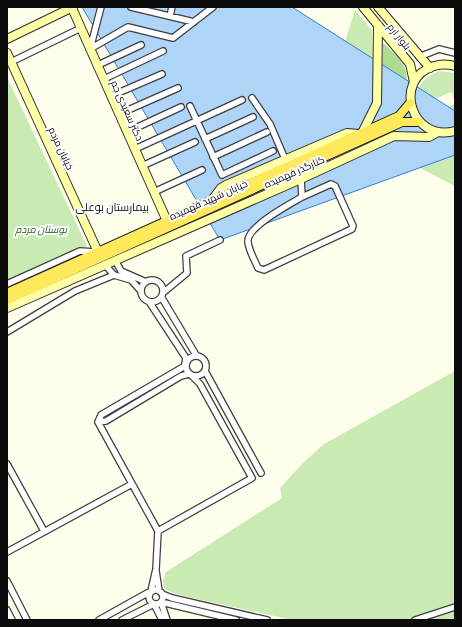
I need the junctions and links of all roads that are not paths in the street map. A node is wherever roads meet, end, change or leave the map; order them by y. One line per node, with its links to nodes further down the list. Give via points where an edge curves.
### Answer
1 (72, 7): 11 (street, دکتر سعیدی جم); 12 (street)
2 (101, 7): 14 (street)
3 (131, 7): 8 (street)
4 (172, 7): 8 (street)
5 (213, 7): 9 (street)
6 (363, 7): 10 (street, بلوار ارم)
7 (378, 7): 18 (street, بلوار ارم)
8 (170, 16): 9 (street)
9 (194, 22): 14 (street, via 171,38 128,27)
10 (378, 25): 20 (street, بلوار ارم); 42 (street, via 377,103)
11 (81, 28): 14 (street, دکتر سعیدی جم); 19 (street)
12 (7, 39)
13 (141, 45): 21 (street)
14 (90, 49): 21 (street, دکتر سعیدی جم)
15 (163, 51): 25 (street)
16 (7, 53): 19 (street, خیابان مردم)
17 (455, 53): 18 (street, via 439,49)
18 (419, 57): 20 (street); 23 (street, بلوار ارم)
19 (11, 62): 57 (street, خیابان مردم)
20 (410, 64): 26 (street, بلوار ارم)
21 (98, 65): 25 (street, دکتر سعیدی جم)
22 (455, 66): 23 (street, via 440,65)
23 (430, 68): 26 (street)
24 (162, 74): 28 (street)
25 (104, 79): 28 (street, دکتر سعیدی جم)
26 (414, 82): 31 (street)
27 (178, 88): 34 (street)
28 (111, 96): 34 (street, دکتر سعیدی جم)
29 (252, 98): 48 (street, via 270,124)
30 (242, 100): 36 (street)
31 (410, 103): 37 (street, via 413,113); 42 (main road, خیابان شهید فهمیده, via 399,116)
32 (190, 106): 36 (street)
33 (181, 107): 39 (street)
34 (119, 114): 39 (street, دکتر سعیدی جم)
35 (252, 117): 43 (street)
36 (197, 121): 43 (street); 45 (street)
37 (420, 122): 41 (street, via 428,129); 57 (main road, خیابان شهید فهمیده, via 402,122)
38 (455, 131): 41 (street, کنارگذر فهمیده)
39 (127, 132): 45 (street, دکتر سعیدی جم)
40 (267, 132): 47 (street)
41 (438, 132): 51 (street, کنارگذر فهمیده, via 428,136 394,136)
42 (360, 134): 48 (street, via 347,134); 54 (main road, خیابان شهید فهمیده)
43 (205, 139): 47 (street)
44 (195, 142): 49 (street)
45 (135, 149): 49 (street, دکتر سعیدی جم)
46 (273, 151): 47 (street, via 222,175)
47 (213, 157)
48 (285, 159): 54 (street, via 226,185)
49 (142, 166): 52 (street, دکتر سعیدی جم)
50 (202, 170): 52 (street)
51 (301, 179): 53 (street); 58 (street, کنارگذر فهمیده)
52 (154, 192): 55 (street, دکتر سعیدی جم)
53 (302, 197): 53 (street, via 332,184 336,186 352,229 264,270 258,268 248,243 251,233 274,214)
54 (212, 200): 55 (main road, خیابان شهید فهمیده)
55 (166, 220): 57 (main road, خیابان شهید فهمیده)
56 (220, 240): 64 (street, via 186,256 187,273)
57 (100, 256): 58 (street, کنارگذر فهمیده); 59 (street); 61 (street, کنارگذر فهمیده, via 80,251); 63 (main road, خیابان شهید فهمیده); 65 (main road, خیابان شهید فهمیده); 67 (street, کنارگذر فهمیده)
58 (115, 260): 60 (street, via 121,272)
59 (114, 275): 62 (street, via 130,280); 68 (street, via 75,291)
60 (146, 282): 62 (street); 64 (street, via 157,281 162,285)
61 (7, 284)
62 (141, 291): 66 (street, via 142,297)
63 (7, 293)
64 (163, 295): 66 (street, via 157,302); 69 (street)
65 (7, 300)
66 (150, 303): 70 (street, via 186,358)
67 (7, 308)
68 (7, 332)
69 (196, 355): 70 (street, via 188,359); 71 (street, via 205,360)
70 (185, 365): 72 (street); 73 (street)
71 (205, 371): 72 (street, via 201,375); 75 (street)
72 (190, 375): 73 (street, via 180,376); 78 (street, via 200,384 252,478)
73 (133, 401): 76 (street, via 101,415 98,422)
74 (7, 464): 77 (street)
75 (261, 473)
76 (132, 484): 77 (street); 78 (street)
77 (44, 531): 79 (street)
78 (158, 531): 80 (street)
79 (7, 552)
80 (156, 569): 82 (street); 83 (street)
81 (7, 581): 89 (street)
82 (151, 591): 83 (street); 85 (street, via 149,600); 90 (street)
83 (161, 592): 84 (street); 95 (street, via 172,598)
84 (161, 602): 85 (street); 93 (street); 94 (street)
85 (154, 604): 91 (street); 92 (street)
86 (455, 607): 96 (street)
87 (7, 610): 88 (street)
88 (12, 620)
89 (27, 620)
90 (99, 620)
91 (122, 620)
92 (162, 620)
93 (167, 620)
94 (236, 620)
95 (267, 620)
96 (415, 620)

